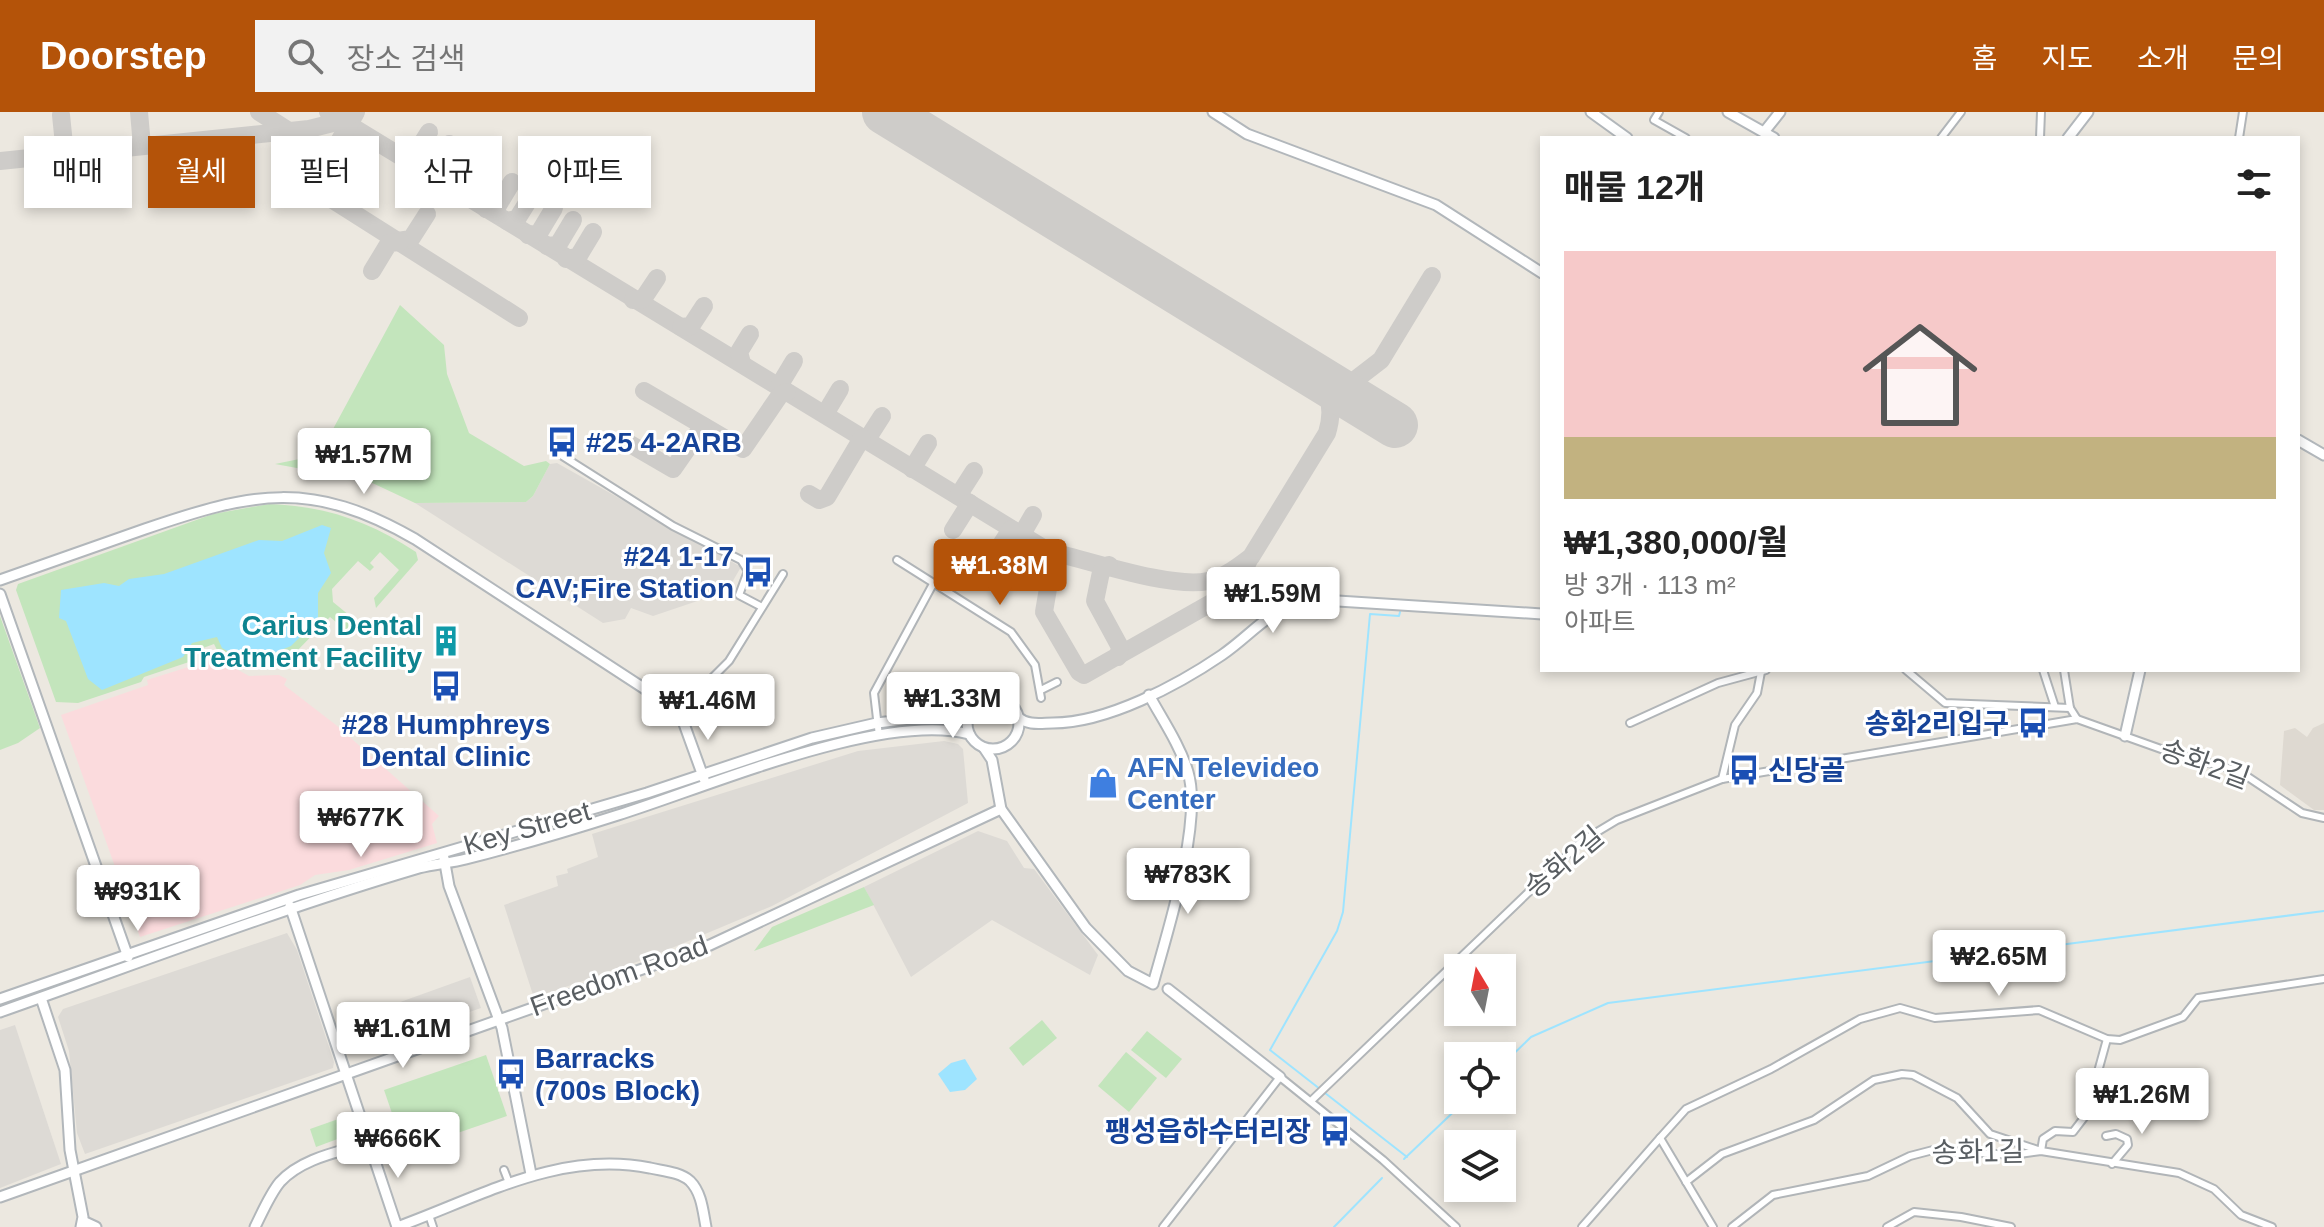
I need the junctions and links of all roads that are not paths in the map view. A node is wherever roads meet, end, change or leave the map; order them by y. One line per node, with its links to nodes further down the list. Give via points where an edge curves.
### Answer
1 (1213, 112): 17 (street, via 1247,134 1436,205)
2 (1659, 112): 12 (street, via 1654,120)
3 (1728, 112): 10 (street)
4 (1780, 112): 10 (street)
5 (1961, 112): 13 (street)
6 (2041, 112): 14 (street)
7 (2088, 112): 15 (street)
8 (2243, 112): 16 (street)
9 (1596, 114): 11 (street)
10 (1763, 135)
11 (1624, 136)
12 (1682, 136)
13 (1943, 136)
14 (2040, 136)
15 (2070, 136)
16 (2239, 136)
17 (1540, 272)
18 (2300, 441): 20 (street)
19 (553, 450): 26 (street, via 673,526 741,560 748,571 739,595)
20 (2324, 455)
21 (897, 560): 24 (street)
22 (783, 574): 26 (street)
23 (0, 580): 38 (street, via 226,502 278,496 325,501 374,517 415,539)
24 (933, 584): 34 (street, via 1020,641 1035,665 1041,694); 42 (street, via 874,693)
25 (0, 594): 59 (street)
26 (762, 607): 38 (street, via 729,661)
27 (1540, 614): 35 (street, via 1294,602 1219,657)
28 (1760, 672): 44 (street, via 1718,683)
29 (1764, 672): 53 (street, via 1757,693 1735,725)
30 (1908, 672): 36 (street, via 1945,703)
31 (2044, 672): 36 (street)
32 (2064, 672): 37 (street)
33 (2140, 672): 48 (street, 송화2길)
34 (1057, 682)
35 (1149, 695): 43 (street, via 1092,721); 62 (street, via 1185,763 1190,787 1181,877)
36 (2055, 707): 37 (street)
37 (2070, 708): 41 (street)
38 (678, 712): 52 (street)
39 (969, 712): 40 (street, via 982,699 998,698); 42 (street, Key Street); 46 (street)
40 (1018, 717): 43 (street); 45 (street)
41 (2077, 719): 48 (street, 송화2길); 53 (street, 송화2길)
42 (877, 723): 47 (street); 52 (street, Key Street)
43 (1028, 723): 45 (street)
44 (1630, 723)
45 (1018, 729): 50 (street, via 1011,742)
46 (969, 734): 47 (street, Key Street, via 954,730); 49 (street)
47 (879, 736): 54 (street, Key Street, via 816,749)
48 (2125, 736): 56 (street, 송화2길, via 2239,771 2302,813)
49 (984, 748): 50 (street); 51 (street)
50 (999, 748): 51 (street)
51 (992, 760): 55 (street)
52 (702, 774): 54 (street); 57 (street, Key Street)
53 (1722, 779): 71 (street, 송화2길, via 1617,820 1582,841)
54 (707, 786): 57 (street, Key Street, via 615,816)
55 (1001, 809): 62 (street, via 1086,928 1128,971); 67 (street, Freedom Road, via 710,945)
56 (2324, 818)
57 (444, 858): 58 (street, Key Street); 67 (street, via 449,886)
58 (290, 904): 59 (street, Key Street); 60 (street, Key Street); 69 (street)
59 (127, 955): 60 (street); 65 (street, Key Street)
60 (131, 967): 64 (street, Key Street)
61 (2324, 979): 68 (street, via 2198,998 2183,1017 2120,1040)
62 (1153, 984): 63 (street)
63 (1168, 989): 70 (street)
64 (41, 998): 66 (street, Key Street); 77 (street, via 65,1070)
65 (0, 999)
66 (0, 1012)
67 (499, 1019): 69 (street, Freedom Road); 79 (street)
68 (2107, 1039): 73 (street, via 2039,1010 1935,1018 1900,1008 1860,1019 1686,1109); 75 (street, via 2086,1115 2073,1132 2055,1131 2043,1139)
69 (346, 1073): 74 (street); 77 (street, Freedom Road)
70 (1280, 1077): 71 (street); 90 (street)
71 (1311, 1101): 91 (street)
72 (2106, 1136): 76 (street, via 2127,1139)
73 (1660, 1138): 80 (street); 92 (street)
74 (368, 1143): 86 (street, via 309,1162 288,1175); 87 (street)
75 (2041, 1151): 76 (street, 송화1길); 80 (street, via 1990,1134 1957,1098 1902,1074 1874,1080 1814,1120 1722,1154); 94 (street, 송화1길, via 1921,1152 1868,1176 1773,1195)
76 (2112, 1164): 97 (street, 송화1길, via 2198,1180 2241,1215)
77 (73, 1168): 82 (street, Freedom Road); 84 (street)
78 (504, 1170): 81 (street)
79 (531, 1174): 81 (street); 89 (street, via 610,1162 678,1174 696,1190)
80 (1686, 1182): 93 (street)
81 (509, 1183): 83 (street)
82 (0, 1197)
83 (429, 1215): 87 (street); 88 (street)
84 (82, 1224): 85 (street)
85 (96, 1227)
86 (255, 1227)
87 (397, 1227)
88 (433, 1227)
89 (706, 1227)
90 (1163, 1227)
91 (1456, 1227)
92 (1582, 1227)
93 (1713, 1227)
94 (1732, 1227)
95 (1887, 1227): 96 (street, via 1914,1212)
96 (2011, 1227)
97 (2272, 1227)

